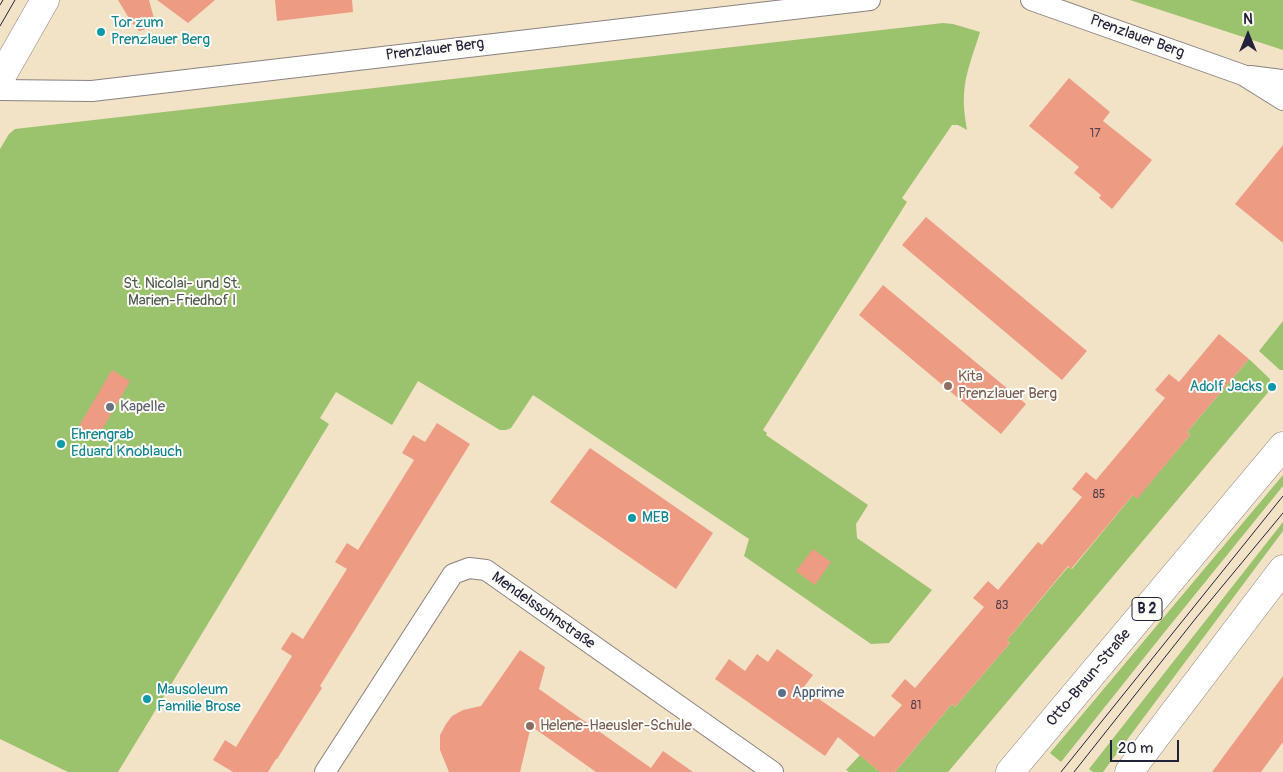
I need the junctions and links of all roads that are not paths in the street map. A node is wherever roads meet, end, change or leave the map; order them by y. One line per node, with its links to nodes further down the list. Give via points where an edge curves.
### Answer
1 (44, 0): 5 (main road)
2 (870, 0): 7 (street, Prenzlauer Berg, via 92,91)
3 (1032, 0): 4 (street, Prenzlauer Berg)
4 (1243, 75): 6 (street, Prenzlauer Berg); 8 (street, Prenzlauer Berg)
5 (0, 80)
6 (1283, 80)
7 (0, 90)
8 (1283, 100)
9 (1283, 446): 13 (main road, Otto-Braun-Straße / B 2)
10 (1283, 569): 14 (main road)
11 (325, 772): 12 (street, Mendelssohnstraße, via 453,574 469,568 486,570)
12 (773, 772)
13 (1010, 772)
14 (1129, 772)

